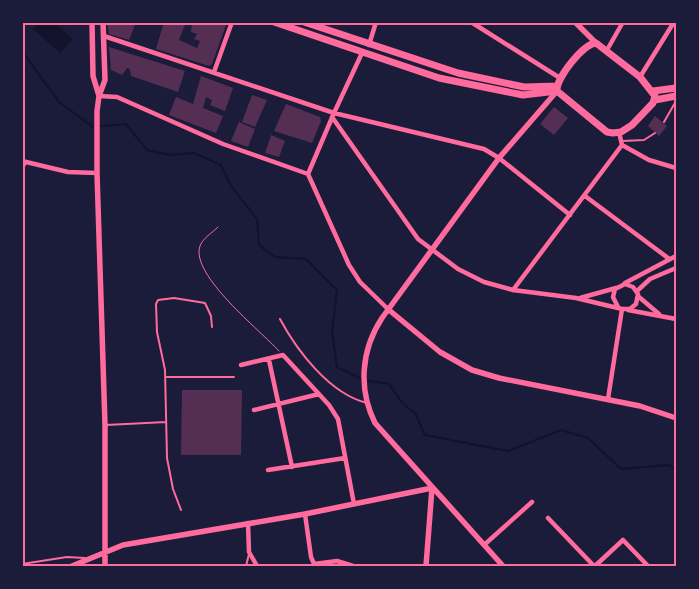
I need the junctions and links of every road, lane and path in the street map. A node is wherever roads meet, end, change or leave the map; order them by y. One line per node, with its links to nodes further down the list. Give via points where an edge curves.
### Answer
1 (92, 22): 22 (street, via 93,76)
2 (103, 22): 11 (street)
3 (232, 22): 16 (street)
4 (274, 22): 15 (main road)
5 (304, 22): 13 (main road)
6 (376, 22): 13 (street)
7 (471, 22): 18 (street)
8 (575, 22): 12 (street)
9 (623, 22): 14 (street)
10 (674, 22): 17 (street)
11 (104, 36): 16 (street); 22 (street, via 105,80)
12 (596, 43): 14 (main road); 18 (main road, via 586,47)
13 (369, 45): 19 (main road, via 458,74 524,87)
14 (607, 50): 17 (main road)
15 (362, 53): 19 (main road, via 483,89 523,95); 26 (street)
16 (214, 72): 26 (street)
17 (640, 77): 21 (main road)
18 (560, 78): 19 (main road)
19 (557, 88): 28 (main road, via 607,132); 31 (street)
20 (676, 88): 21 (main road)
21 (653, 91): 24 (main road)
22 (99, 96): 35 (street); 36 (street, via 117,97 223,144)
23 (676, 96): 24 (main road)
24 (655, 100): 28 (main road, via 632,125)
25 (676, 101): 27 (lane)
26 (333, 115): 31 (street, via 476,147); 36 (street); 40 (street, via 413,232)
27 (664, 122)
28 (619, 132): 30 (street)
29 (655, 133): 30 (lane, via 644,140)
30 (622, 143): 33 (street, via 649,160); 37 (street)
31 (499, 158): 38 (street); 40 (street)
32 (24, 162): 34 (lane); 35 (street, via 68,172)
33 (676, 168)
34 (22, 170)
35 (97, 173): 66 (street)
36 (308, 174): 49 (street, via 349,265 360,282)
37 (585, 196): 38 (street); 42 (street)
38 (570, 215): 45 (street)
39 (218, 226): 54 (path, via 200,244 203,266 224,295)
40 (432, 250): 45 (street, via 471,276); 49 (street)
41 (676, 256): 42 (street)
42 (668, 258): 44 (street)
43 (676, 268): 46 (street, via 650,279)
44 (620, 286): 46 (street, via 631,285); 47 (street); 48 (street, via 613,297)
45 (513, 290): 47 (street)
46 (638, 294): 48 (street, via 634,307); 50 (street, via 649,308)
47 (576, 298): 48 (street)
48 (622, 309): 50 (street); 61 (street)
49 (389, 310): 60 (street, via 375,329 365,357); 61 (street, via 440,352 472,370)
50 (665, 317): 52 (street)
51 (280, 319): 60 (lane, via 293,343 342,393 353,399)
52 (676, 319)
53 (212, 327): 57 (lane, via 205,303 174,298 158,300 156,320)
54 (283, 355): 55 (street); 59 (street)
55 (269, 360): 56 (street); 62 (street)
56 (241, 365)
57 (165, 377): 58 (lane); 65 (lane)
58 (234, 377)
59 (319, 394): 62 (street); 67 (street, via 338,419)
60 (366, 399): 70 (street, via 381,432)
61 (608, 399): 64 (street)
62 (280, 405): 63 (street); 68 (street)
63 (254, 410)
64 (676, 418)
65 (166, 422): 66 (lane); 73 (lane, via 169,473)
66 (105, 425): 78 (street)
67 (345, 458): 68 (street); 72 (street)
68 (292, 467): 69 (street)
69 (268, 470)
70 (432, 488): 72 (street); 77 (street); 88 (street)
71 (532, 502): 77 (street)
72 (354, 504): 74 (street)
73 (181, 510)
74 (304, 514): 76 (street); 82 (street)
75 (548, 518): 90 (street)
76 (248, 523): 78 (street); 79 (street)
77 (484, 545): 89 (street)
78 (105, 552): 80 (street); 84 (street)
79 (249, 552): 85 (lane); 86 (street)
80 (90, 558): 81 (lane, via 67,557); 83 (street)
81 (22, 564)
82 (314, 565): 87 (street, via 337,561)
83 (72, 566)
84 (105, 566)
85 (246, 566)
86 (257, 566)
87 (353, 566)
88 (426, 566)
89 (502, 566)
90 (594, 566): 91 (street, via 623,540)
91 (648, 566)

